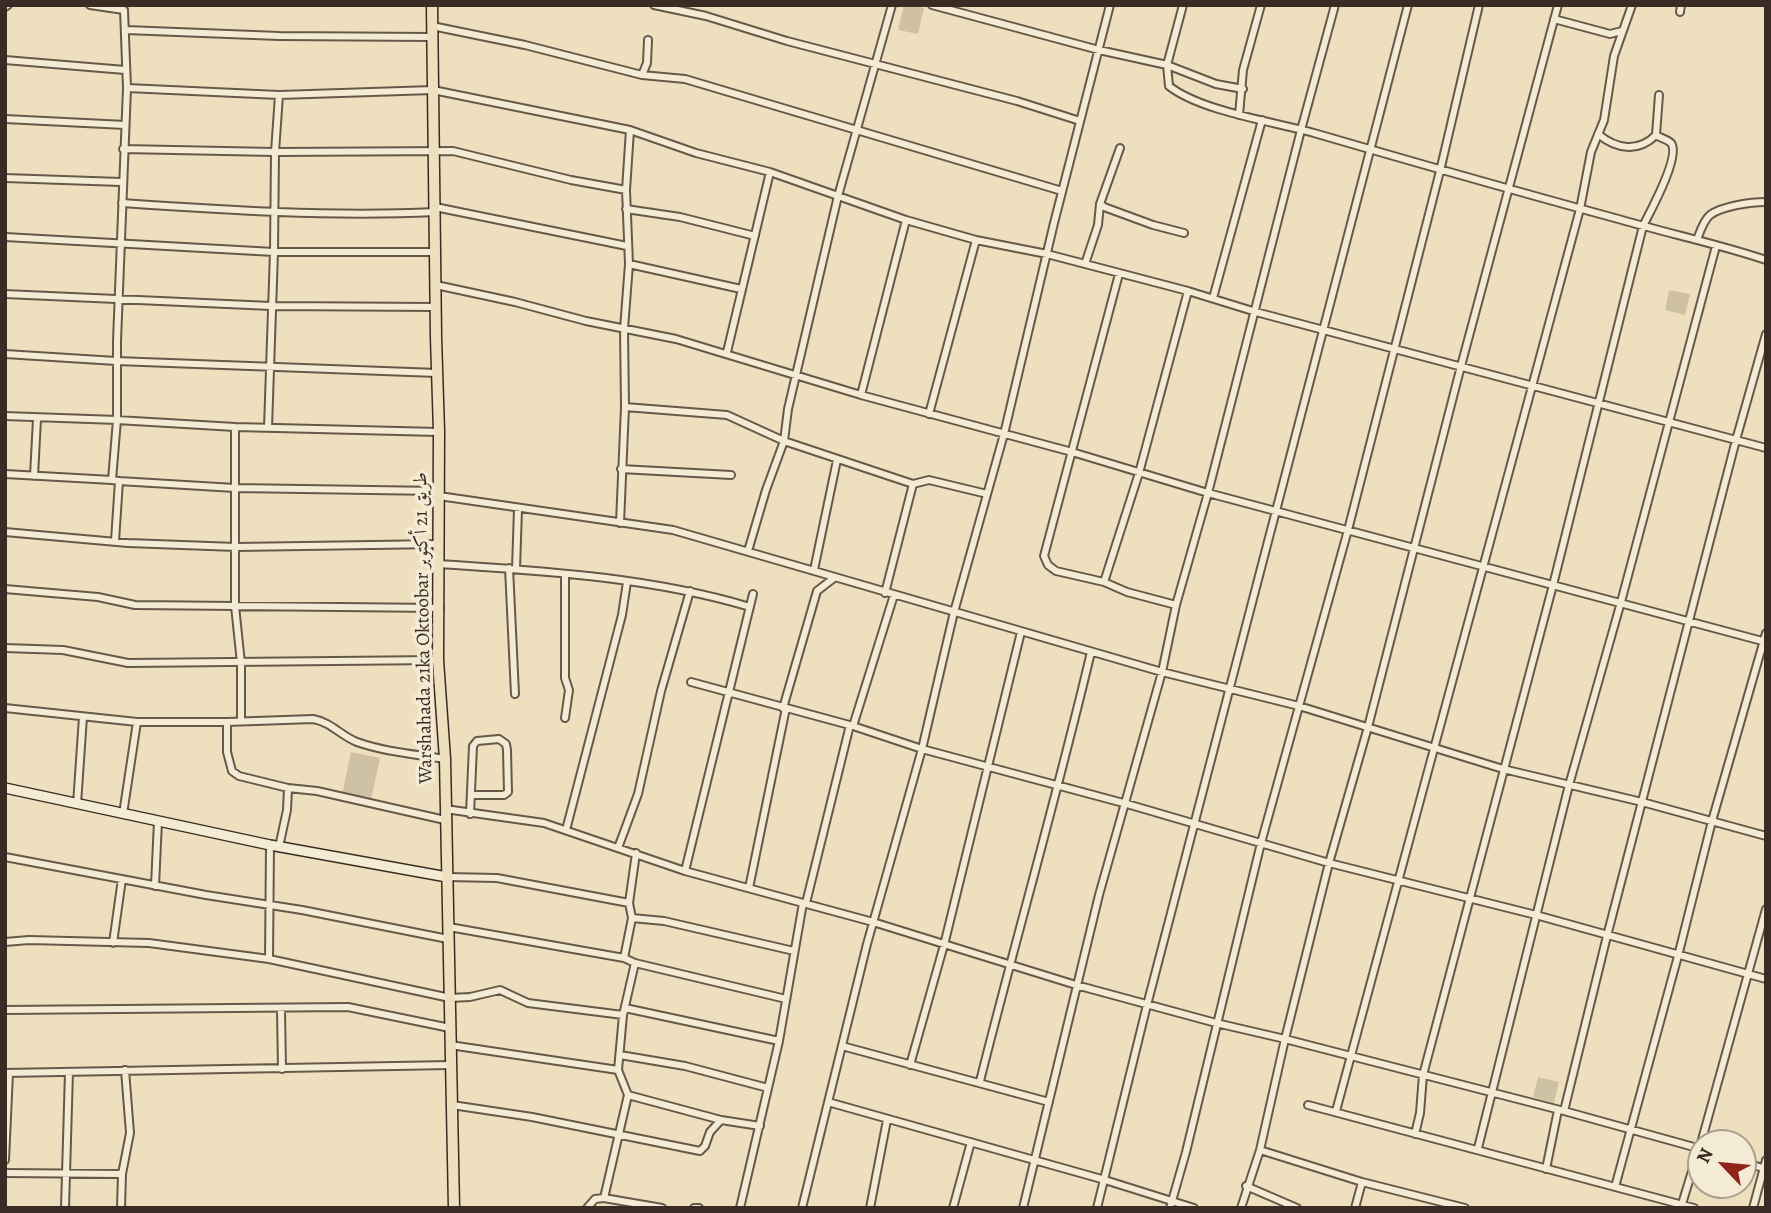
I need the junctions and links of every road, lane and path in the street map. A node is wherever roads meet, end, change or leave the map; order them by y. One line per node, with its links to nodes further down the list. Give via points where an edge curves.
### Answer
1 (90, 5): 14 (street)
2 (432, 5): 18 (main road, Warshahada 21ka Oktoobar طريق 21 أكتوبر)
3 (654, 5): 22 (street)
4 (892, 5): 22 (street)
5 (932, 5): 20 (street)
6 (1110, 5): 20 (street)
7 (1183, 5): 23 (street)
8 (1261, 5): 27 (street, via 1245,61)
9 (1335, 5): 37 (street)
10 (1408, 5): 43 (street)
11 (1479, 5): 46 (street)
12 (1558, 5): 15 (street)
13 (1632, 5): 17 (street)
14 (124, 8): 16 (street)
15 (1554, 19): 17 (street, via 1610,34); 50 (street)
16 (126, 30): 18 (street, via 279,36); 24 (street)
17 (1622, 31): 39 (street)
18 (432, 32): 25 (street, via 525,45); 28 (main road, Warshahada 21ka Oktoobar طريق 21 أكتوبر)
19 (648, 40): 25 (street)
20 (1099, 50): 23 (street); 34 (street)
21 (5, 60): 24 (street)
22 (876, 63): 34 (street); 38 (street)
23 (1167, 65): 27 (street, via 1216,85); 31 (street, via 1169,86 1174,90)
24 (125, 70): 26 (street)
25 (642, 75): 38 (street, via 685,79)
26 (127, 88): 29 (street); 35 (street)
27 (1243, 89): 31 (street)
28 (433, 90): 29 (street); 36 (street); 44 (main road, Warshahada 21ka Oktoobar طريق 21 أكتوبر)
29 (279, 95): 45 (street)
30 (1659, 95): 40 (street)
31 (1239, 115): 33 (street)
32 (5, 119): 35 (street)
33 (1262, 120): 37 (street); 82 (street)
34 (1080, 121): 52 (street)
35 (125, 125): 42 (street)
36 (630, 130): 47 (street); 51 (street)
37 (1301, 130): 43 (street); 86 (street)
38 (856, 131): 52 (street); 53 (street)
39 (1598, 134): 40 (street, via 1627,148); 58 (street)
40 (1656, 135): 62 (street, via 1673,150 1668,175)
41 (1120, 148): 56 (street)
42 (123, 149): 45 (street); 49 (street)
43 (1371, 149): 46 (street); 87 (street)
44 (435, 150): 45 (street); 51 (street); 59 (main road, Warshahada 21ka Oktoobar طريق 21 أكتوبر)
45 (275, 152): 60 (street)
46 (1440, 171): 50 (street); 90 (street)
47 (770, 172): 53 (street); 64 (street)
48 (5, 178): 49 (street)
49 (121, 182): 55 (street)
50 (1508, 187): 58 (street); 94 (street)
51 (626, 190): 57 (street)
52 (1062, 191): 73 (street)
53 (838, 196): 61 (street); 97 (street)
54 (1766, 202): 67 (street, via 1712,213)
55 (122, 203): 60 (street); 68 (street)
56 (1100, 204): 63 (street); 76 (street)
57 (626, 209): 64 (street); 69 (street)
58 (1580, 209): 62 (street); 98 (street)
59 (435, 210): 60 (street); 69 (street); 72 (main road, Warshahada 21ka Oktoobar طريق 21 أكتوبر)
60 (273, 213): 71 (street)
61 (906, 220): 66 (street); 99 (street)
62 (1643, 226): 67 (street); 100 (street)
63 (1184, 233)
64 (755, 236): 79 (street)
65 (5, 237): 68 (street)
66 (976, 240): 73 (street); 102 (street)
67 (1697, 240): 70 (street)
68 (120, 243): 71 (street); 83 (street)
69 (627, 246): 75 (street)
70 (1716, 246): 74 (street); 106 (street)
71 (274, 252): 72 (street); 84 (street)
72 (436, 252): 78 (main road, Warshahada 21ka Oktoobar طريق 21 أكتوبر)
73 (1047, 254): 76 (street); 110 (street)
74 (1766, 260)
75 (629, 264): 79 (street); 88 (street)
76 (1085, 264): 77 (street)
77 (1119, 274): 80 (street); 114 (street)
78 (436, 285): 85 (main road, Warshahada 21ka Oktoobar طريق 21 أكتوبر); 88 (street)
79 (741, 289): 91 (street)
80 (1188, 291): 82 (street); 117 (street)
81 (5, 294): 83 (street)
82 (1213, 298): 86 (street)
83 (118, 301): 84 (street); 93 (street)
84 (271, 306): 85 (street); 95 (street)
85 (436, 307): 96 (main road, Warshahada 21ka Oktoobar طريق 21 أكتوبر)
86 (1256, 312): 87 (street); 125 (street)
87 (1322, 328): 90 (street); 128 (street)
88 (624, 329): 91 (street); 101 (street)
89 (1766, 334): 111 (street)
90 (1394, 348): 94 (street); 130 (street)
91 (727, 352): 97 (street)
92 (5, 354): 93 (street)
93 (116, 361): 95 (street); 105 (street)
94 (1461, 366): 98 (street); 135 (street)
95 (270, 367): 96 (street); 108 (street)
96 (437, 373): 109 (main road, Warshahada 21ka Oktoobar طريق 21 أكتوبر)
97 (796, 374): 99 (street); 112 (street)
98 (1532, 386): 100 (street); 138 (street)
99 (861, 395): 102 (street)
100 (1599, 404): 106 (street); 145 (street)
101 (625, 407): 112 (street, via 727,415); 116 (street)
102 (929, 414): 110 (street)
103 (5, 416): 104 (street)
104 (37, 419): 105 (street); 120 (street)
105 (117, 420): 107 (street); 121 (street)
106 (1668, 422): 111 (street); 151 (street)
107 (235, 427): 108 (street); 123 (street)
108 (268, 428): 109 (street)
109 (439, 432): 124 (main road, Warshahada 21ka Oktoobar طريق 21 أكتوبر)
110 (1004, 434): 114 (street); 126 (street)
111 (1736, 440): 113 (street); 157 (street)
112 (784, 441): 115 (street); 136 (street)
113 (1766, 448)
114 (1072, 452): 117 (street); 144 (street, via 1044,556 1056,571)
115 (837, 460): 122 (street); 140 (street)
116 (621, 469): 119 (street); 129 (street)
117 (1139, 473): 125 (street); 144 (street)
118 (5, 474): 120 (street)
119 (731, 475)
120 (34, 476): 121 (street)
121 (116, 480): 123 (street); 132 (street)
122 (913, 484): 126 (street, via 929,480); 148 (street)
123 (234, 488): 124 (street); 134 (street)
124 (439, 493): 127 (street); 133 (main road, Warshahada 21ka Oktoobar طريق 21 أكتوبر)
125 (1208, 493): 128 (street); 152 (street)
126 (987, 494): 156 (street)
127 (518, 509): 129 (street); 139 (street)
128 (1278, 511): 130 (street); 167 (street)
129 (620, 523): 136 (street, via 673,530)
130 (1348, 530): 135 (street); 170 (street)
131 (5, 532): 132 (street)
132 (115, 541): 134 (street)
133 (440, 544): 134 (street); 137 (main road, Warshahada 21ka Oktoobar طريق 21 أكتوبر)
134 (236, 547): 153 (street)
135 (1414, 549): 138 (street); 179 (street)
136 (748, 551): 140 (street)
137 (440, 564): 139 (street); 155 (main road, Warshahada 21ka Oktoobar طريق 21 أكتوبر)
138 (1484, 567): 145 (street); 180 (street)
139 (512, 569): 141 (street); 169 (street)
140 (814, 570): 142 (street)
141 (565, 573): 143 (street); 174 (street, via 565,678 569,690)
142 (834, 578): 148 (street); 172 (street, via 817,591)
143 (627, 582): 147 (street); 199 (street)
144 (1104, 582): 152 (street)
145 (1553, 584): 151 (street); 184 (street)
146 (5, 589): 153 (street, via 135,605)
147 (690, 591): 154 (street); 203 (street, via 638,794)
148 (885, 593): 150 (street)
149 (753, 594): 154 (street)
150 (894, 595): 156 (street); 178 (street)
151 (1621, 602): 157 (street); 185 (street)
152 (1177, 605): 165 (street)
153 (235, 606): 155 (street); 164 (street)
154 (750, 607): 168 (street)
155 (440, 608): 163 (main road, Warshahada 21ka Oktoobar طريق 21 أكتوبر)
156 (954, 612): 158 (street); 181 (street)
157 (1689, 622): 160 (street); 190 (street)
158 (1021, 632): 162 (street); 183 (street)
159 (1766, 633): 160 (street)
160 (1765, 642): 197 (street)
161 (5, 648): 164 (street, via 63,650 128,663)
162 (1091, 652): 165 (street); 186 (street)
163 (438, 660): 164 (street); 182 (main road, Warshahada 21ka Oktoobar طريق 21 أكتوبر)
164 (241, 663): 175 (street)
165 (1162, 672): 167 (street); 192 (street)
166 (691, 681): 168 (street)
167 (1229, 690): 170 (street); 198 (street)
168 (728, 692): 172 (street); 207 (street)
169 (515, 694)
170 (1298, 706): 179 (street); 201 (street)
171 (5, 708): 173 (street)
172 (785, 708): 178 (street); 212 (street)
173 (83, 717): 176 (street); 191 (street)
174 (565, 718)
175 (241, 721): 177 (street); 182 (street, via 323,720 349,739 377,749)
176 (137, 722): 177 (street); 193 (street)
177 (228, 722): 188 (street, via 232,771)
178 (852, 725): 181 (street); 215 (street)
179 (1368, 727): 180 (street); 206 (street)
180 (1434, 748): 184 (street); 210 (street)
181 (922, 749): 183 (street); 220 (street)
182 (445, 759): 195 (main road, Warshahada 21ka Oktoobar طريق 21 أكتوبر)
183 (989, 766): 186 (street); 226 (street)
184 (1503, 769): 185 (street); 213 (street)
185 (1569, 785): 190 (street); 218 (street)
186 (1059, 787): 192 (street); 232 (street)
187 (5, 788): 191 (street)
188 (288, 788): 195 (street); 202 (street, via 287,810)
189 (472, 795): 189 (street, via 473,746 477,741 499,739 506,744 508,792); 194 (street)
190 (1642, 802): 197 (street); 222 (street)
191 (77, 804): 193 (street)
192 (1127, 804): 198 (street); 235 (street)
193 (123, 814): 196 (street)
194 (470, 814): 195 (street); 199 (street, via 513,817)
195 (445, 815): 208 (main road, Warshahada 21ka Oktoobar طريق 21 أكتوبر)
196 (158, 821): 202 (street); 211 (street)
197 (1712, 821): 200 (street); 228 (street)
198 (1195, 824): 201 (street); 238 (street)
199 (566, 830): 203 (street)
200 (1766, 836)
201 (1261, 843): 206 (street); 242 (street)
202 (275, 846): 208 (street); 216 (street)
203 (618, 848): 204 (street)
204 (636, 853): 207 (street); 214 (street)
205 (5, 857): 209 (street)
206 (1329, 863): 210 (street); 244 (street)
207 (685, 871): 212 (street)
208 (447, 877): 214 (street, via 497,878); 221 (main road, Warshahada 21ka Oktoobar طريق 21 أكتوبر)
209 (122, 878): 211 (street); 225 (street)
210 (1399, 881): 213 (street); 249 (street)
211 (155, 886): 216 (street)
212 (749, 888): 215 (street)
213 (1470, 900): 218 (street); 257 (street)
214 (629, 903): 219 (street)
215 (804, 903): 220 (street); 227 (street)
216 (269, 904): 223 (street); 230 (street)
217 (1766, 909): 233 (street)
218 (1536, 915): 222 (street); 260 (street)
219 (632, 918): 227 (street); 229 (street)
220 (873, 922): 226 (street); 247 (street)
221 (449, 928): 223 (main road, Warshahada 21ka Oktoobar طريق 21 أكتوبر); 229 (street)
222 (1607, 936): 228 (street); 266 (street)
223 (448, 939): 236 (main road, Warshahada 21ka Oktoobar طريق 21 أكتوبر)
224 (5, 942): 225 (street)
225 (113, 943): 230 (street, via 149,943)
226 (944, 945): 232 (street); 251 (street)
227 (794, 951): 237 (street)
228 (1678, 956): 233 (street); 271 (street)
229 (625, 958): 231 (street)
230 (270, 959): 236 (street)
231 (635, 963): 237 (street); 241 (street)
232 (1009, 964): 235 (street); 258 (street)
233 (1748, 974): 234 (street); 272 (street)
234 (1766, 979)
235 (1076, 985): 238 (street); 263 (street)
236 (450, 998): 241 (street, via 500,990 528,1003); 243 (main road, Warshahada 21ka Oktoobar طريق 21 أكتوبر)
237 (786, 999): 245 (street)
238 (1147, 1005): 242 (street); 287 (street)
239 (5, 1010): 240 (street)
240 (281, 1010): 243 (street, via 348,1007); 252 (street)
241 (624, 1012): 245 (street); 248 (street)
242 (1216, 1023): 244 (street); 294 (street)
243 (450, 1028): 246 (main road, Warshahada 21ka Oktoobar طريق 21 أكتوبر)
244 (1285, 1038): 249 (street); 278 (street)
245 (779, 1041): 259 (street)
246 (450, 1045): 250 (main road, Warshahada 21ka Oktoobar طريق 21 أكتوبر); 254 (street)
247 (842, 1046): 251 (street); 262 (street)
248 (620, 1055): 254 (street); 259 (street)
249 (1351, 1056): 257 (street); 267 (street)
250 (451, 1065): 252 (street); 264 (main road, Warshahada 21ka Oktoobar طريق 21 أكتوبر)
251 (910, 1065): 258 (street)
252 (282, 1069): 253 (street)
253 (125, 1070): 255 (street); 286 (street, via 130,1133)
254 (618, 1070): 261 (street)
255 (69, 1072): 256 (street); 285 (street)
256 (7, 1073): 279 (street)
257 (1423, 1075): 260 (street); 273 (street)
258 (980, 1082): 263 (street)
259 (768, 1088): 270 (street)
260 (1491, 1093): 266 (street); 277 (street)
261 (628, 1095): 268 (street); 274 (street)
262 (828, 1102): 269 (street); 301 (street)
263 (1049, 1102): 280 (street)
264 (452, 1105): 274 (street); 297 (main road, Warshahada 21ka Oktoobar طريق 21 أكتوبر)
265 (1308, 1105): 267 (street)
266 (1561, 1110): 271 (street); 282 (street)
267 (1336, 1111): 273 (street)
268 (721, 1120): 270 (street); 274 (street, via 700,1151)
269 (887, 1120): 275 (street); 302 (street)
270 (760, 1126): 300 (street)
271 (1630, 1129): 276 (street); 290 (street)
272 (1706, 1129)
273 (1415, 1134): 277 (street)
274 (618, 1136): 292 (street)
275 (971, 1142): 280 (street); 303 (street)
276 (1687, 1143)
277 (1478, 1148): 282 (street)
278 (1260, 1150): 288 (street); 289 (street)
279 (5, 1160)
280 (1033, 1160): 287 (street); 304 (street)
281 (1766, 1160): 283 (street)
282 (1546, 1169): 290 (street)
283 (1765, 1169): 312 (street)
284 (5, 1173): 285 (street)
285 (66, 1173): 286 (street); 295 (street)
286 (122, 1174): 296 (street)
287 (1105, 1180): 294 (street); 305 (street)
288 (1362, 1182): 309 (street); 310 (street)
289 (1246, 1186): 307 (street); 308 (street)
290 (1615, 1187): 293 (street)
291 (1687, 1189): 293 (street)
292 (604, 1198): 298 (street); 299 (street)
293 (1682, 1204): 311 (street)
294 (1170, 1205): 306 (street)
295 (65, 1208)
296 (121, 1208)
297 (454, 1208)
298 (587, 1208)
299 (662, 1208)
300 (740, 1208)
301 (802, 1208)
302 (870, 1208)
303 (953, 1208)
304 (1023, 1208)
305 (1097, 1208)
306 (1194, 1208)
307 (1241, 1208)
308 (1297, 1208)
309 (1355, 1208)
310 (1465, 1208)
311 (1694, 1208)
312 (1753, 1208)

